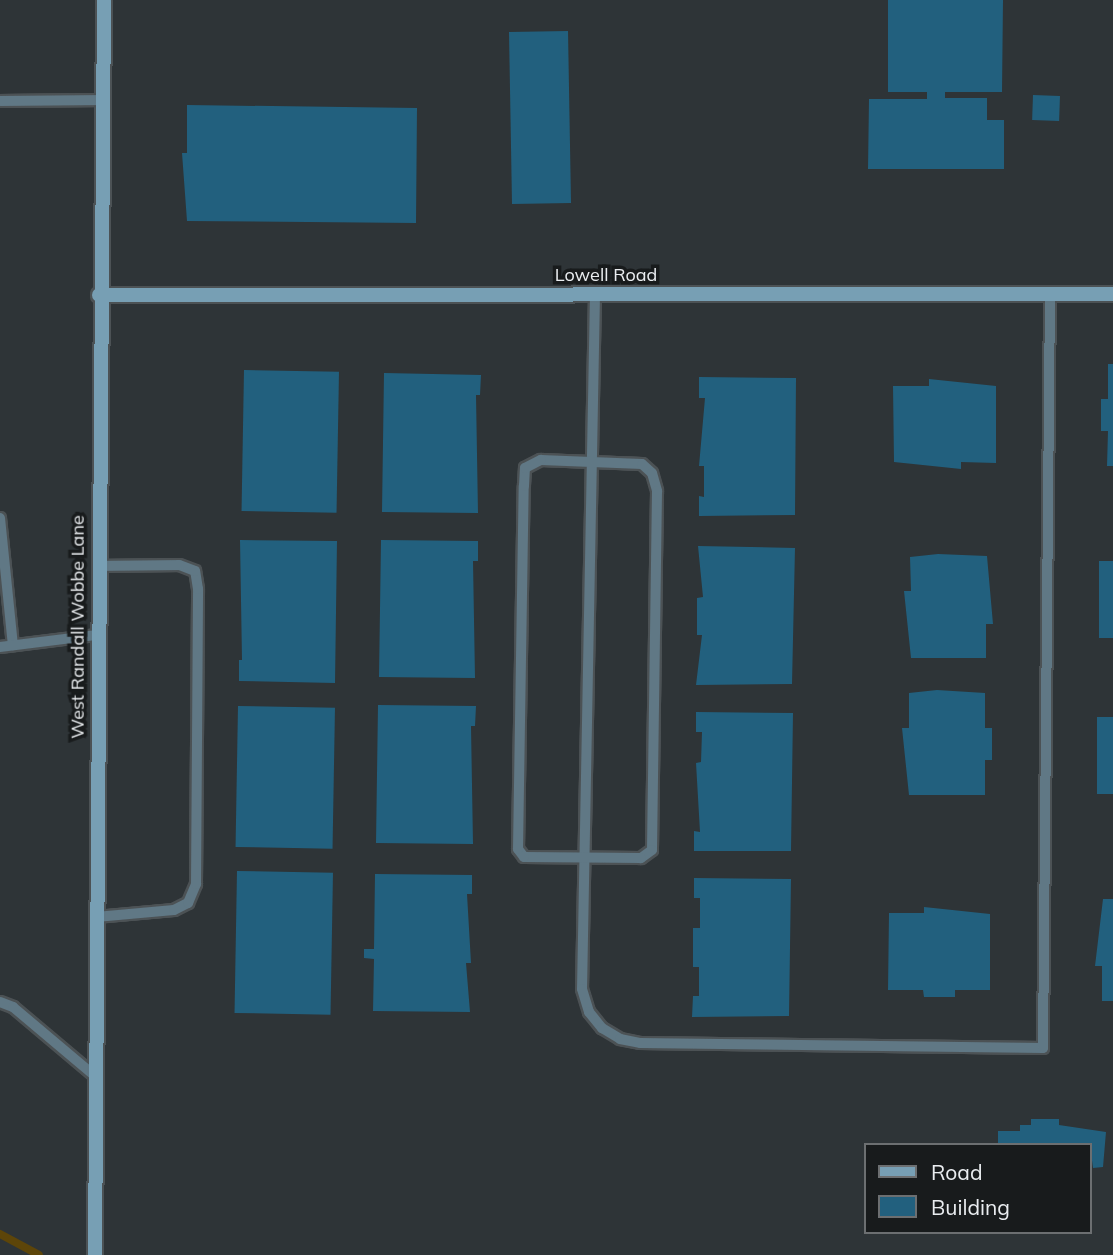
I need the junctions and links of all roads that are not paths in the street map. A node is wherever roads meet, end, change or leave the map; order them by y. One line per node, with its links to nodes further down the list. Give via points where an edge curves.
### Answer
1 (104, 0): 2 (street, West Randall Wobbe Lane)
2 (102, 100): 3 (lane); 5 (street, West Randall Wobbe Lane)
3 (0, 101)
4 (595, 294): 5 (street, Lowell Road); 6 (street, Lowell Road); 8 (lane)
5 (99, 295): 10 (street, West Randall Wobbe Lane)
6 (1050, 295): 7 (street, Lowell Road); 14 (lane, via 1043,1048 640,1043 620,1039 602,1028 589,1012 582,989)
7 (1113, 295)
8 (592, 463): 14 (lane); 14 (lane, via 642,464 652,472 657,491 652,850 641,858); 14 (lane, via 541,460 525,468 523,500 518,849 524,857)
9 (0, 517): 12 (lane)
10 (98, 566): 11 (street, West Randall Wobbe Lane); 15 (lane, via 179,565 195,571 198,603 196,884 188,903 174,910)
11 (97, 635): 12 (lane); 15 (street, West Randall Wobbe Lane)
12 (13, 645): 13 (lane)
13 (0, 646)
14 (584, 858)
15 (96, 918): 17 (street, West Randall Wobbe Lane)
16 (0, 1002): 17 (lane, via 13,1007)
17 (96, 1077): 18 (street, West Randall Wobbe Lane)
18 (95, 1255)

